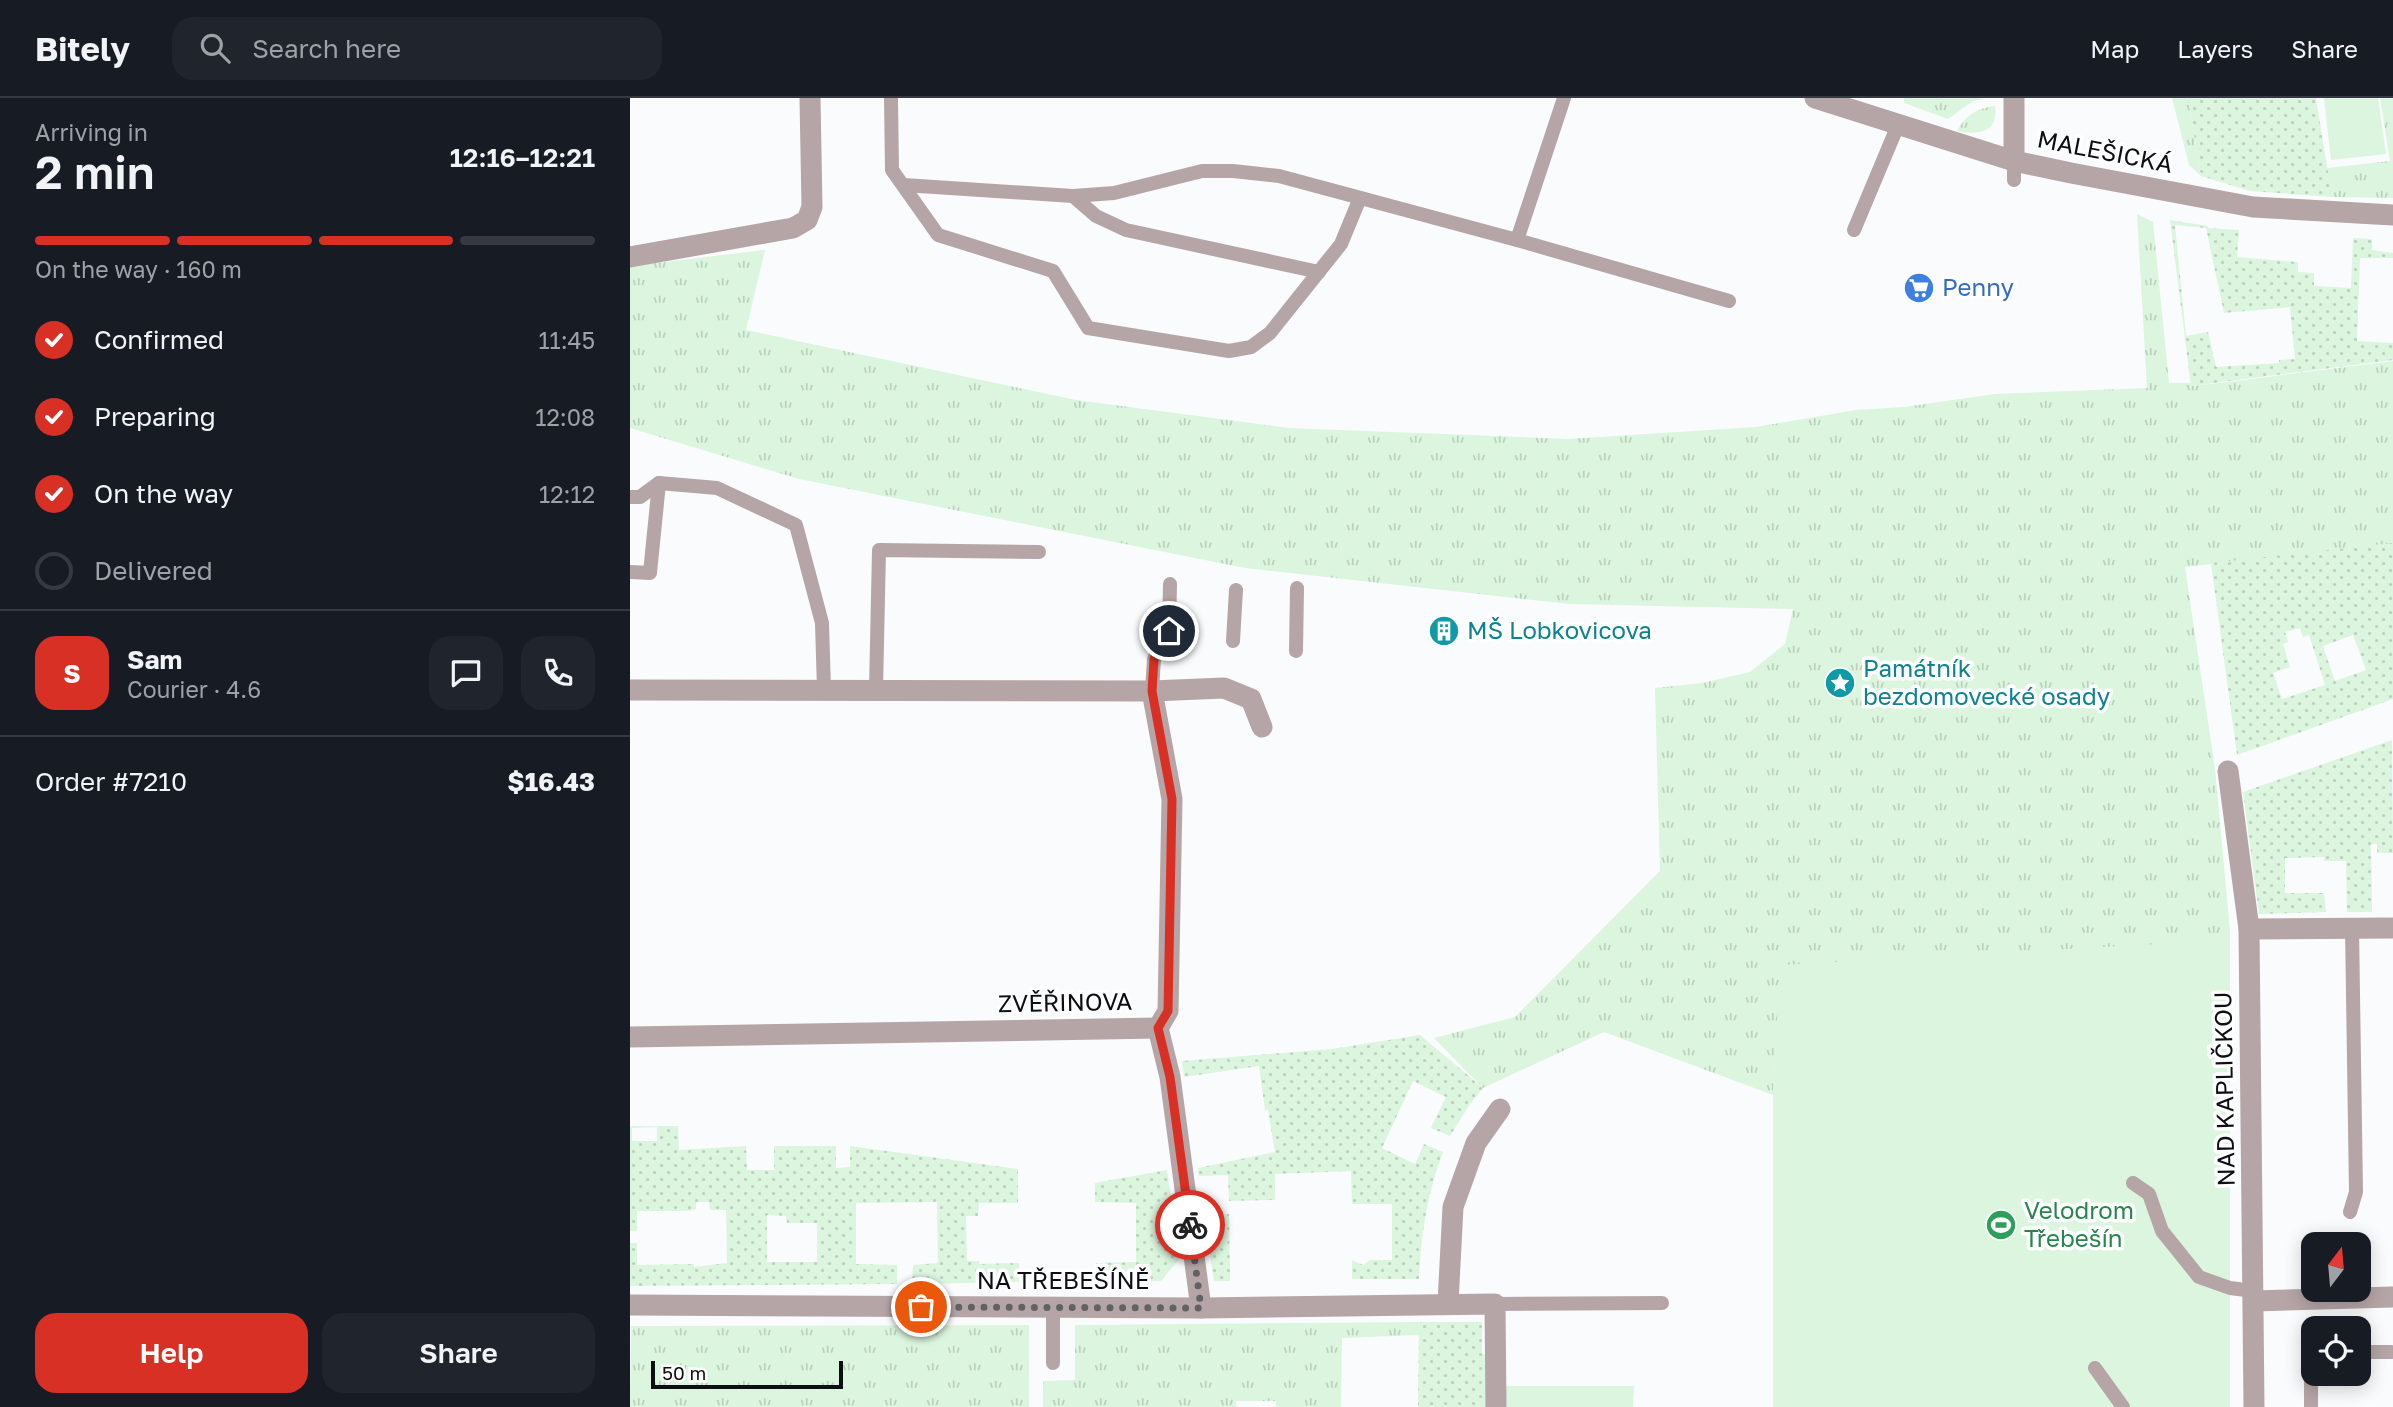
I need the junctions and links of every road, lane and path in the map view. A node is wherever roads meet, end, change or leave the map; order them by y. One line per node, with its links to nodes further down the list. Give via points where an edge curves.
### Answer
1 (810, 98): 14 (street, via 812,208 807,220 793,228)
2 (891, 98): 8 (lane, via 892,170)
3 (1564, 98): 13 (lane)
4 (1815, 98): 6 (street, MALEŠICKÁ)
5 (2014, 98): 7 (street)
6 (1898, 125): 7 (street, MALEŠICKÁ); 12 (lane)
7 (2014, 171): 11 (street, MALEŠICKÁ, via 2253,207)
8 (904, 185): 9 (lane); 15 (lane, via 938,235 1054,271 1088,328 1229,351 1251,347 1270,333)
9 (1073, 196): 10 (lane, via 1114,193 1202,172 1233,171 1279,176); 15 (lane, via 1096,216 1126,230)
10 (1360, 198): 13 (lane); 15 (lane, via 1341,244)
11 (2393, 215)
12 (1854, 230)
13 (1517, 240): 16 (lane)
14 (630, 257)
15 (1319, 272)
16 (1729, 301)
17 (659, 483): 18 (lane, via 640,497); 20 (lane, via 650,573); 27 (lane, via 717,488 796,525 822,623)
18 (630, 497)
19 (1039, 552): 28 (lane, via 879,550)
20 (630, 572)
21 (1170, 584): 29 (lane, ZVĚŘINOVA, via 1169,631 1154,659)
22 (1297, 588): 25 (lane)
23 (1236, 590): 24 (lane)
24 (1233, 641)
25 (1296, 651)
26 (630, 690): 27 (street)
27 (824, 690): 28 (street)
28 (876, 690): 29 (street)
29 (1152, 691): 30 (street, via 1224,688 1251,699); 35 (street, ZVĚŘINOVA, via 1172,799 1168,1011)
30 (1262, 727)
31 (2228, 771): 34 (street, NAD KAPLIČKOU)
32 (2352, 928): 33 (street); 34 (street); 39 (lane, via 2356,1192)
33 (2393, 928)
34 (2249, 929): 42 (street, NAD KAPLIČKOU)
35 (1158, 1028): 36 (street, ZVĚŘINOVA); 49 (street, via 1170,1077)
36 (630, 1037)
37 (1500, 1109): 44 (street, via 1476,1143 1453,1207)
38 (2133, 1183): 42 (lane, via 2148,1194 2162,1231 2199,1277)
39 (2350, 1212)
40 (2301, 1295): 42 (street)
41 (2371, 1295): 43 (street)
42 (2254, 1296): 57 (street, NAD KAPLIČKOU)
43 (2393, 1297)
44 (1448, 1303): 46 (street, NA TŘEBEŠÍNĚ); 49 (street, NA TŘEBEŠÍNĚ)
45 (1662, 1303): 46 (lane)
46 (1495, 1304): 55 (street)
47 (630, 1305): 48 (street, NA TŘEBEŠÍNĚ)
48 (1053, 1307): 49 (street, NA TŘEBEŠÍNĚ); 52 (lane)
49 (1201, 1308)
50 (2371, 1352): 51 (lane)
51 (2391, 1352)
52 (1053, 1363)
53 (2095, 1368): 56 (lane)
54 (2311, 1386): 58 (lane)
55 (1496, 1407)
56 (2123, 1407)
57 (2254, 1407)
58 (2311, 1407)

